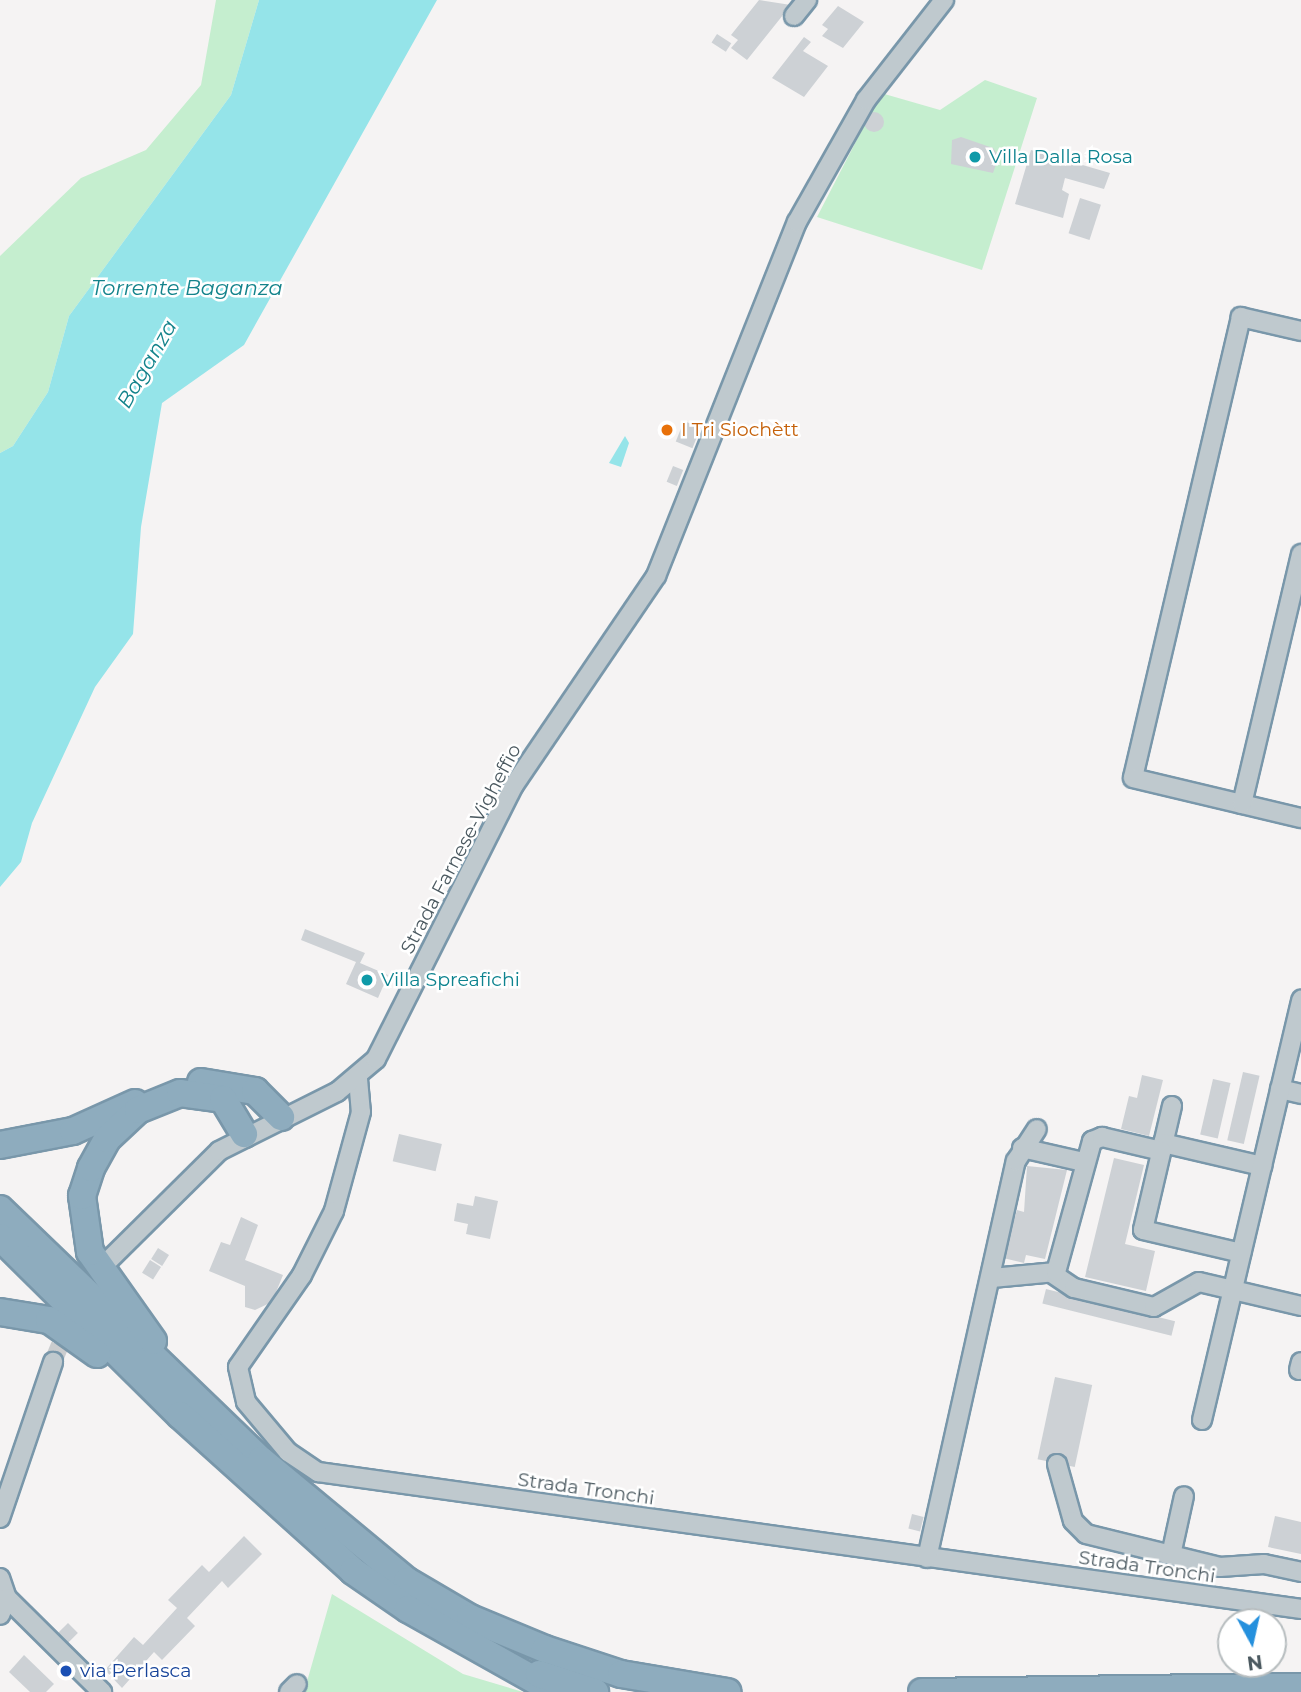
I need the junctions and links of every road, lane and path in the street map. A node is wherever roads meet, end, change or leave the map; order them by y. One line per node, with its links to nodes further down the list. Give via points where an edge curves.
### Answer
1 (807, 0): 3 (street)
2 (944, 0): 9 (street, Strada Farnese-Vigheffio, via 866,100 804,210 764,292 656,576 514,785 376,1059)
3 (794, 16)
4 (1301, 331): 6 (street, via 1241,317 1133,778)
5 (1301, 554): 6 (street)
6 (1242, 804): 7 (street)
7 (1301, 818)
8 (1301, 1000): 10 (street)
9 (358, 1079): 13 (street, Strada Farnese-Vigheffio); 38 (street, Strada Tronchi, via 361,1112 334,1211 302,1275 238,1367 246,1402 288,1452 318,1472 351,1479)
10 (1280, 1089): 11 (street); 20 (street)
11 (1301, 1094)
12 (1172, 1106): 17 (street)
13 (281, 1117): 15 (street, Strada Farnese-Vigheffio); 16 (highway, via 246,1088 176,1084 73,1131)
14 (1037, 1129): 18 (street)
15 (244, 1134): 24 (street, Strada Farnese-Vigheffio); 32 (highway, via 223,1098 180,1093 138,1110 107,1139 82,1196 90,1252 132,1316)
16 (0, 1145)
17 (1162, 1147): 19 (street, via 1099,1137); 20 (street); 23 (street, via 1143,1230)
18 (1022, 1148): 19 (street); 26 (street)
19 (1083, 1162): 25 (street)
20 (1262, 1166): 23 (street)
21 (0, 1209): 32 (highway)
22 (0, 1237): 31 (highway)
23 (1241, 1253): 27 (street)
24 (110, 1259)
25 (1053, 1274): 26 (street); 27 (street, via 1074,1288 1154,1307 1199,1282)
26 (992, 1279): 38 (street)
27 (1233, 1290): 28 (street); 33 (street)
28 (1301, 1306)
29 (0, 1312): 31 (highway, via 49,1320)
30 (52, 1362): 36 (street)
31 (180, 1415): 45 (highway, via 353,1571)
32 (218, 1417): 50 (highway, via 348,1538 470,1618 621,1674)
33 (1202, 1420)
34 (1057, 1464): 37 (street, via 1079,1530)
35 (1184, 1496): 37 (street)
36 (0, 1518)
37 (1171, 1555): 39 (street, via 1229,1569 1265,1564)
38 (927, 1558): 42 (street, Strada Tronchi)
39 (1301, 1572)
40 (0, 1578): 41 (street)
41 (7, 1598): 43 (street); 44 (street)
42 (1301, 1609)
43 (0, 1618): 44 (street)
44 (26, 1624): 47 (street)
45 (495, 1657): 48 (highway); 49 (highway)
46 (1301, 1687): 51 (highway)
47 (102, 1692)
48 (556, 1692)
49 (595, 1692)
50 (727, 1692)
51 (922, 1692)

